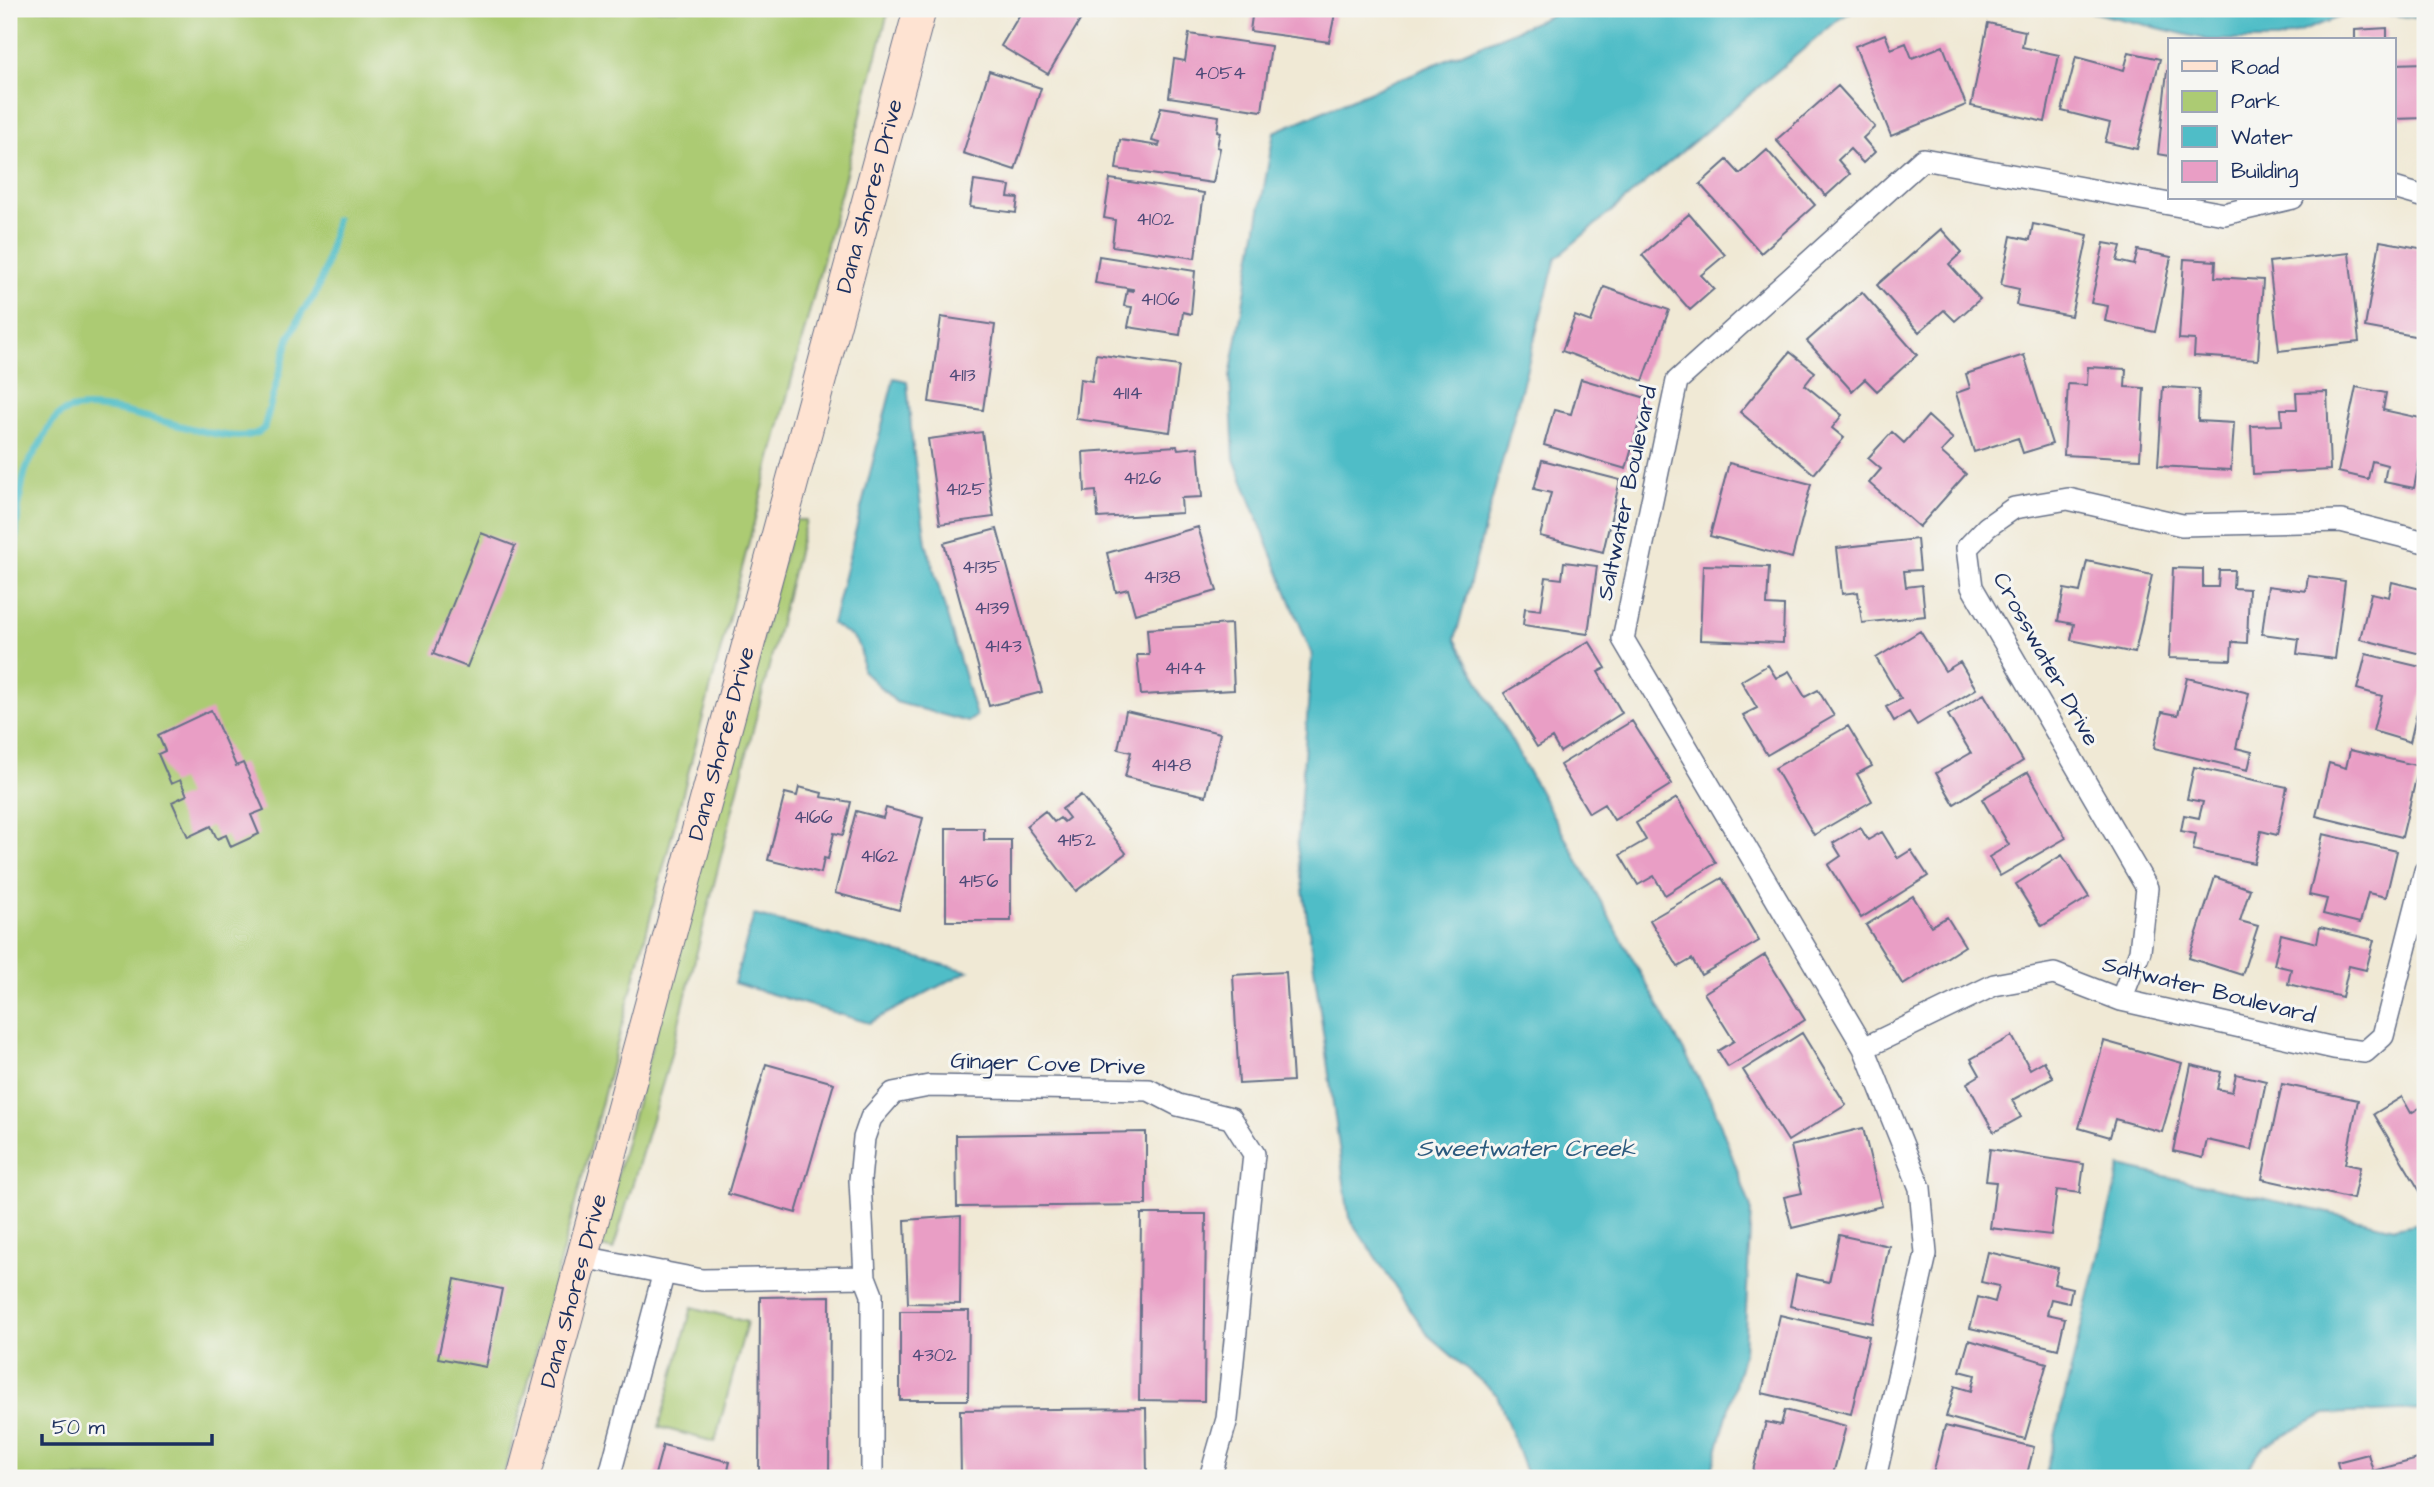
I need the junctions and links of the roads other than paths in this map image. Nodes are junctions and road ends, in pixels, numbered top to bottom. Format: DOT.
graph roads {
  1 [pos="920,9"];
  2 [pos="2396,189"];
  3 [pos="2425,197"];
  4 [pos="2284,200"];
  5 [pos="2425,542"];
  6 [pos="2425,871"];
  7 [pos="2121,1000"];
  8 [pos="1864,1048"];
  9 [pos="583,1257"];
  10 [pos="664,1272"];
  11 [pos="864,1277"];
  12 [pos="523,1478"];
  13 [pos="609,1478"];
  14 [pos="872,1478"];
  15 [pos="1210,1478"];
  16 [pos="1875,1478"];
  1 -- 9 [label="street, Dana Shores Drive"];
  2 -- 3 [label="street"];
  4 -- 8 [label="street, Saltwater Boulevard"];
  5 -- 7 [label="street, Crosswater Drive"];
  6 -- 7 [label="street, Saltwater Boulevard"];
  7 -- 8 [label="street, Saltwater Boulevard"];
  8 -- 16 [label="street, Saltwater Boulevard"];
  9 -- 10 [label="street"];
  9 -- 12 [label="street, Dana Shores Drive"];
  10 -- 11 [label="street"];
  10 -- 13 [label="street"];
  11 -- 14 [label="street, Ginger Cove Drive"];
  11 -- 15 [label="street, Ginger Cove Drive"];
}
